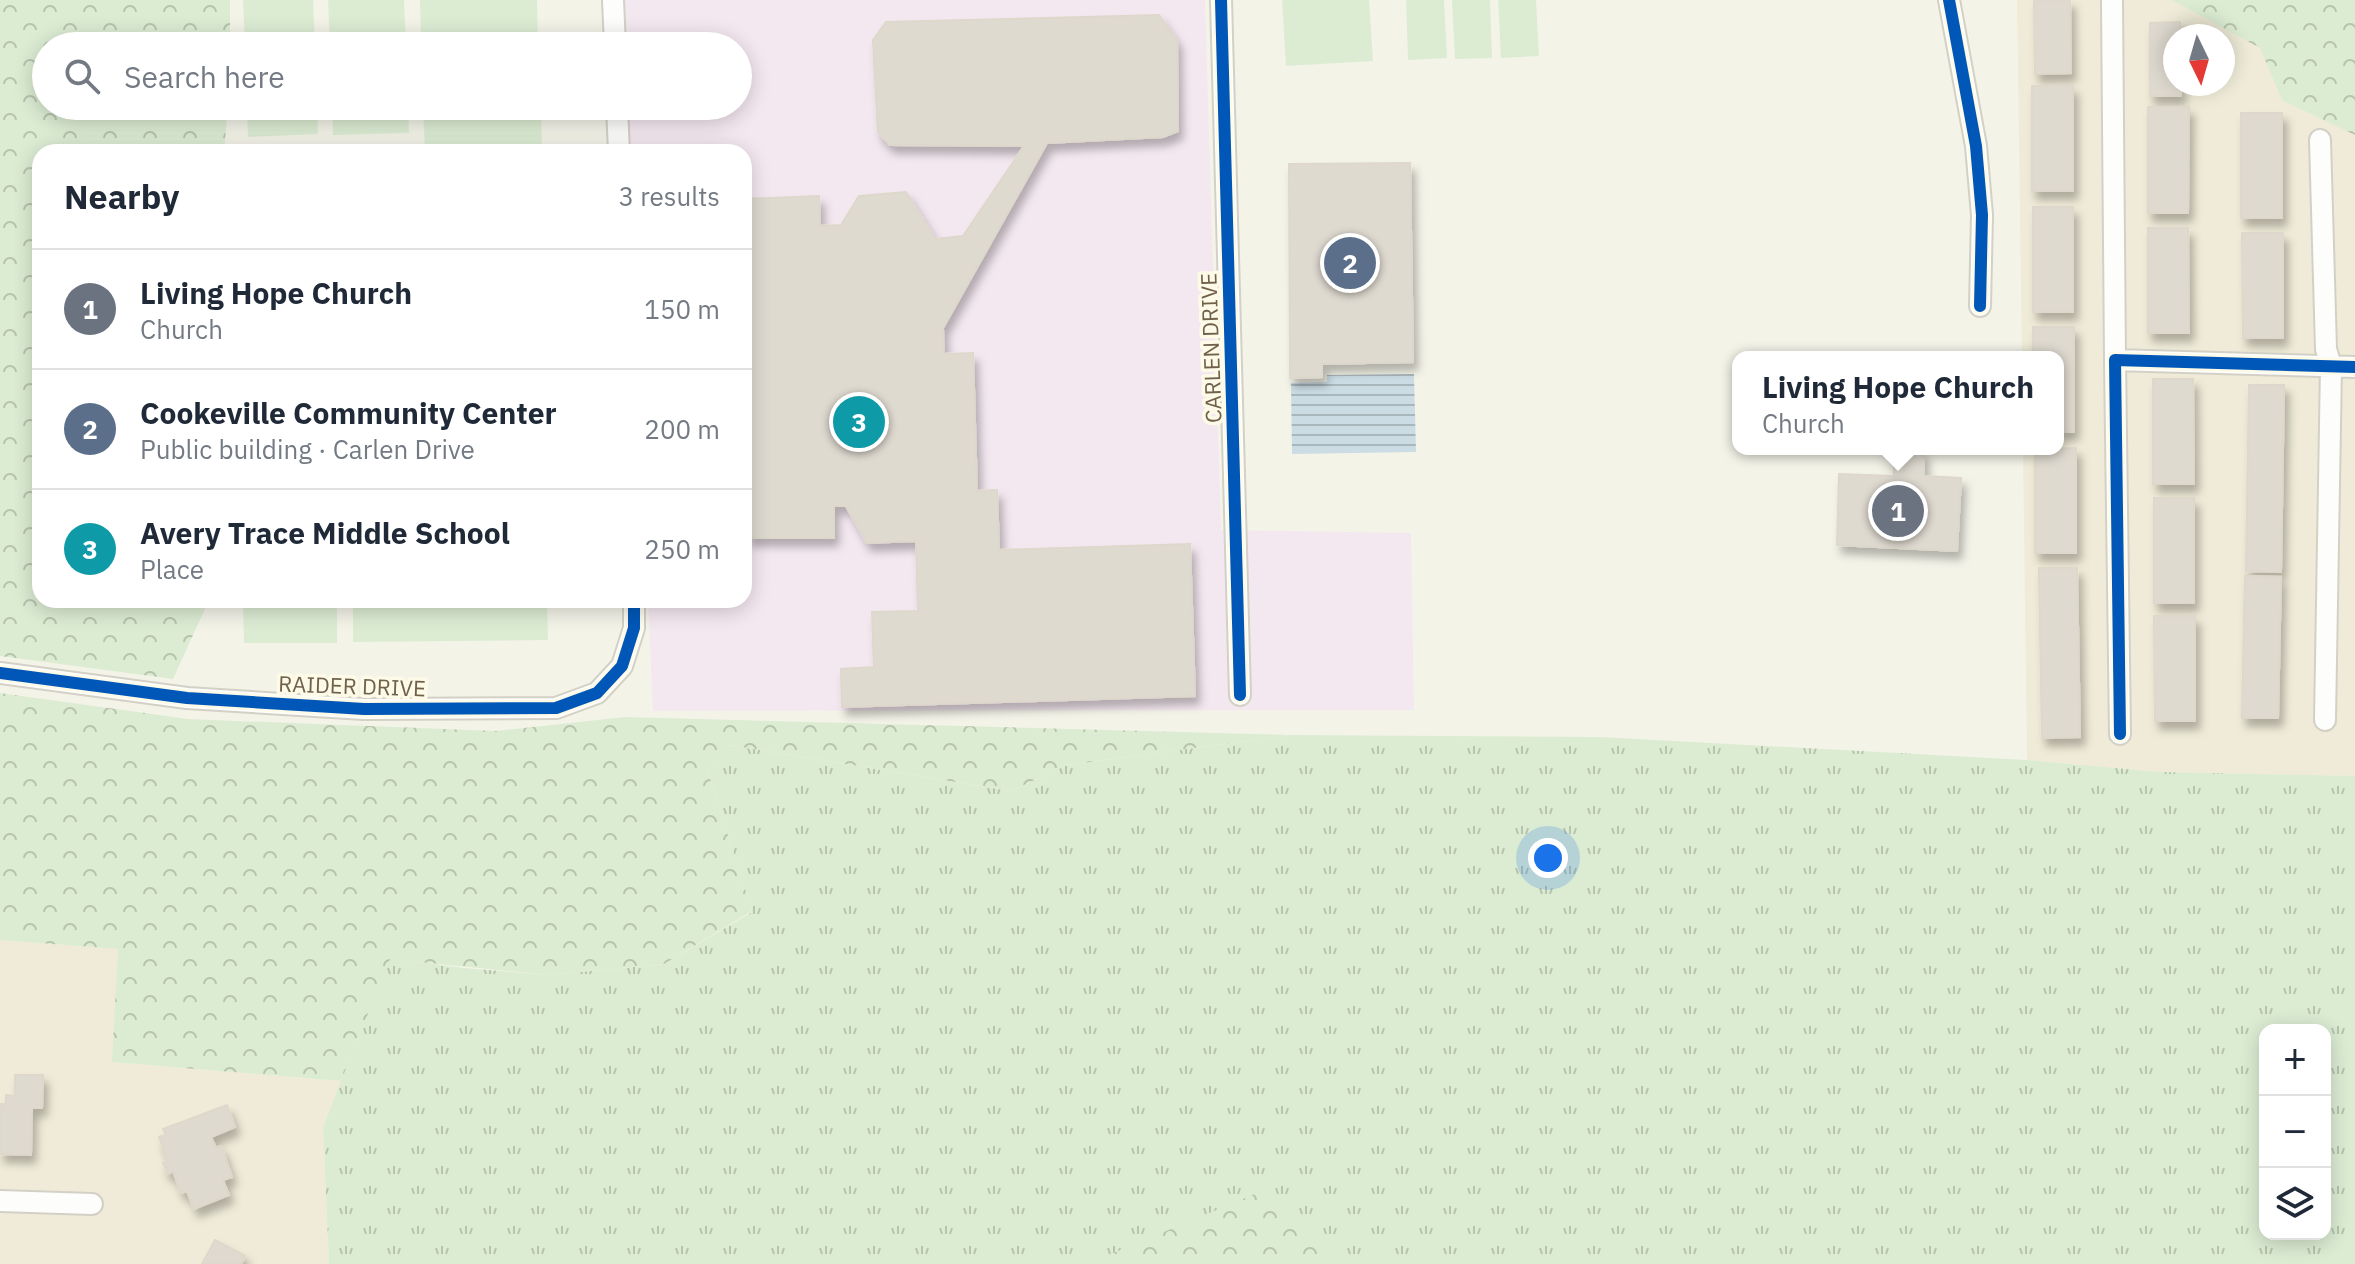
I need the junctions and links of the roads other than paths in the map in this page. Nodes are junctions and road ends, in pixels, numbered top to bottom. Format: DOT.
graph roads {
  1 [pos="613,0"];
  2 [pos="1221,0"];
  3 [pos="1949,0"];
  4 [pos="2112,2"];
  5 [pos="614,32"];
  6 [pos="618,120"];
  7 [pos="2320,140"];
  8 [pos="619,144"];
  9 [pos="1980,306"];
  10 [pos="2115,360"];
  11 [pos="2331,366"];
  12 [pos="2355,367"];
  13 [pos="634,608"];
  14 [pos="0,673"];
  15 [pos="1240,695"];
  16 [pos="2325,720"];
  17 [pos="2120,734"];
  18 [pos="0,1201"];
  19 [pos="92,1204"];
  1 -- 5 [label="street"];
  2 -- 15 [label="street, CARLEN DRIVE"];
  3 -- 9 [label="street"];
  4 -- 10 [label="street"];
  6 -- 8 [label="street"];
  7 -- 11 [label="street"];
  10 -- 11 [label="street"];
  10 -- 17 [label="street"];
  11 -- 12 [label="street"];
  11 -- 16 [label="street"];
  13 -- 14 [label="street, RAIDER DRIVE"];
  18 -- 19 [label="street"];
}
